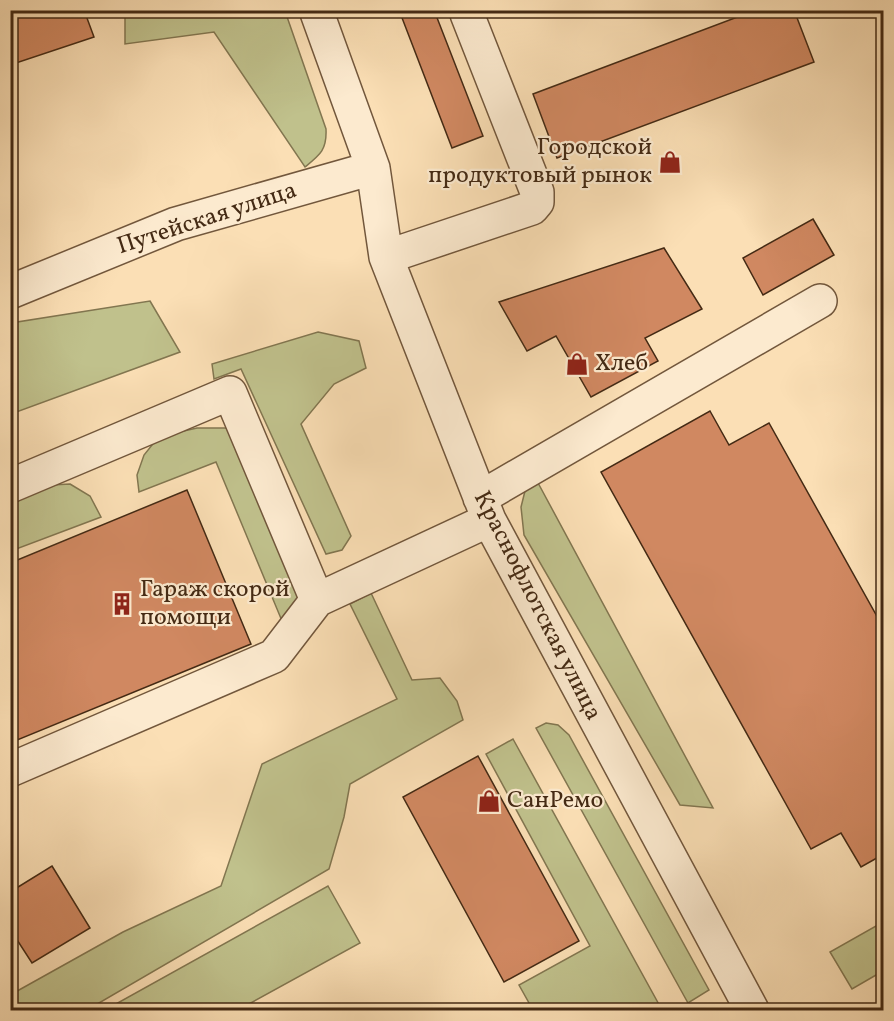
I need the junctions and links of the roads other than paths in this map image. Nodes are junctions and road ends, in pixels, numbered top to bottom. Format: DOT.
graph roads {
  1 [pos="316,10"];
  2 [pos="467,10"];
  3 [pos="373,168"];
  4 [pos="386,257"];
  5 [pos="10,292"];
  6 [pos="820,302"];
  7 [pos="10,486"];
  8 [pos="484,509"];
  9 [pos="317,600"];
  10 [pos="10,770"];
  11 [pos="752,1011"];
  1 -- 3 [label="street, Краснофлотская улица"];
  2 -- 4 [label="street"];
  3 -- 4 [label="street, Краснофлотская улица"];
  3 -- 5 [label="street, Путейская улица"];
  4 -- 8 [label="street, Краснофлотская улица"];
  6 -- 8 [label="street"];
  7 -- 9 [label="street"];
  8 -- 9 [label="street"];
  8 -- 11 [label="street, Краснофлотская улица"];
  9 -- 10 [label="street"];
}
